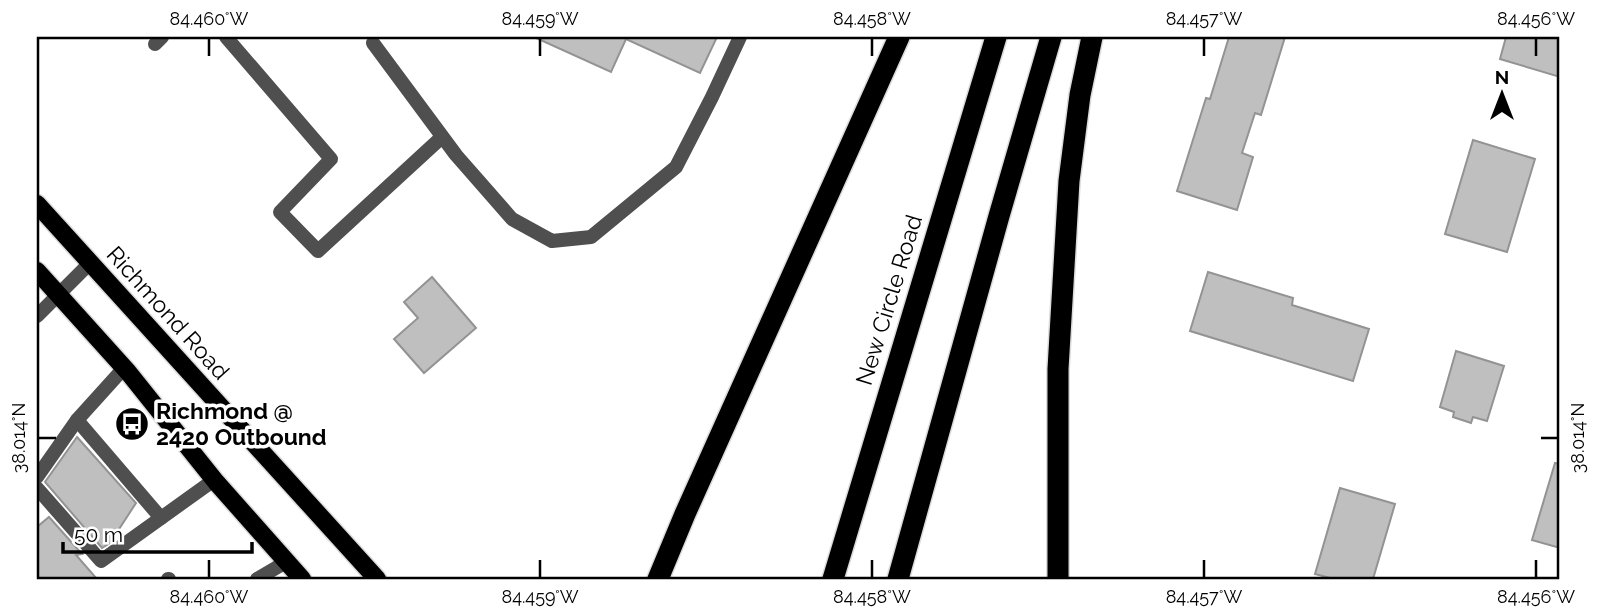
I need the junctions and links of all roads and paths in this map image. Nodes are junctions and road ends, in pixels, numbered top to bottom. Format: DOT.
graph roads {
  1 [pos="226,37"];
  2 [pos="740,37"];
  3 [pos="899,37"];
  4 [pos="996,37"];
  5 [pos="1051,37"];
  6 [pos="1092,37"];
  7 [pos="372,39"];
  8 [pos="442,136"];
  9 [pos="37,204"];
  10 [pos="90,263"];
  11 [pos="37,271"];
  12 [pos="58,294"];
  13 [pos="37,316"];
  14 [pos="124,368"];
  15 [pos="77,420"];
  16 [pos="37,477"];
  17 [pos="214,480"];
  18 [pos="37,488"];
  19 [pos="685,514"];
  20 [pos="161,518"];
  21 [pos="286,562"];
  22 [pos="257,579"];
  23 [pos="302,579"];
  24 [pos="377,579"];
  25 [pos="648,579"];
  26 [pos="658,579"];
  27 [pos="833,579"];
  28 [pos="898,579"];
  29 [pos="1058,579"];
  1 -- 8 [label="street"];
  2 -- 8 [label="street"];
  3 -- 19 [label="highway"];
  4 -- 27 [label="highway, New Circle Road"];
  5 -- 28 [label="highway"];
  6 -- 29 [label="highway"];
  7 -- 8 [label="street"];
  9 -- 10 [label="main road, Richmond Road"];
  10 -- 12 [label="street"];
  10 -- 24 [label="main road, Richmond Road"];
  11 -- 12 [label="main road"];
  12 -- 13 [label="street"];
  12 -- 14 [label="main road"];
  14 -- 15 [label="street"];
  14 -- 17 [label="main road"];
  15 -- 16 [label="street"];
  15 -- 20 [label="street"];
  17 -- 20 [label="street"];
  17 -- 21 [label="main road"];
  18 -- 20 [label="street"];
  19 -- 25 [label="highway"];
  19 -- 26 [label="highway"];
  21 -- 22 [label="street"];
  21 -- 23 [label="main road"];
}
